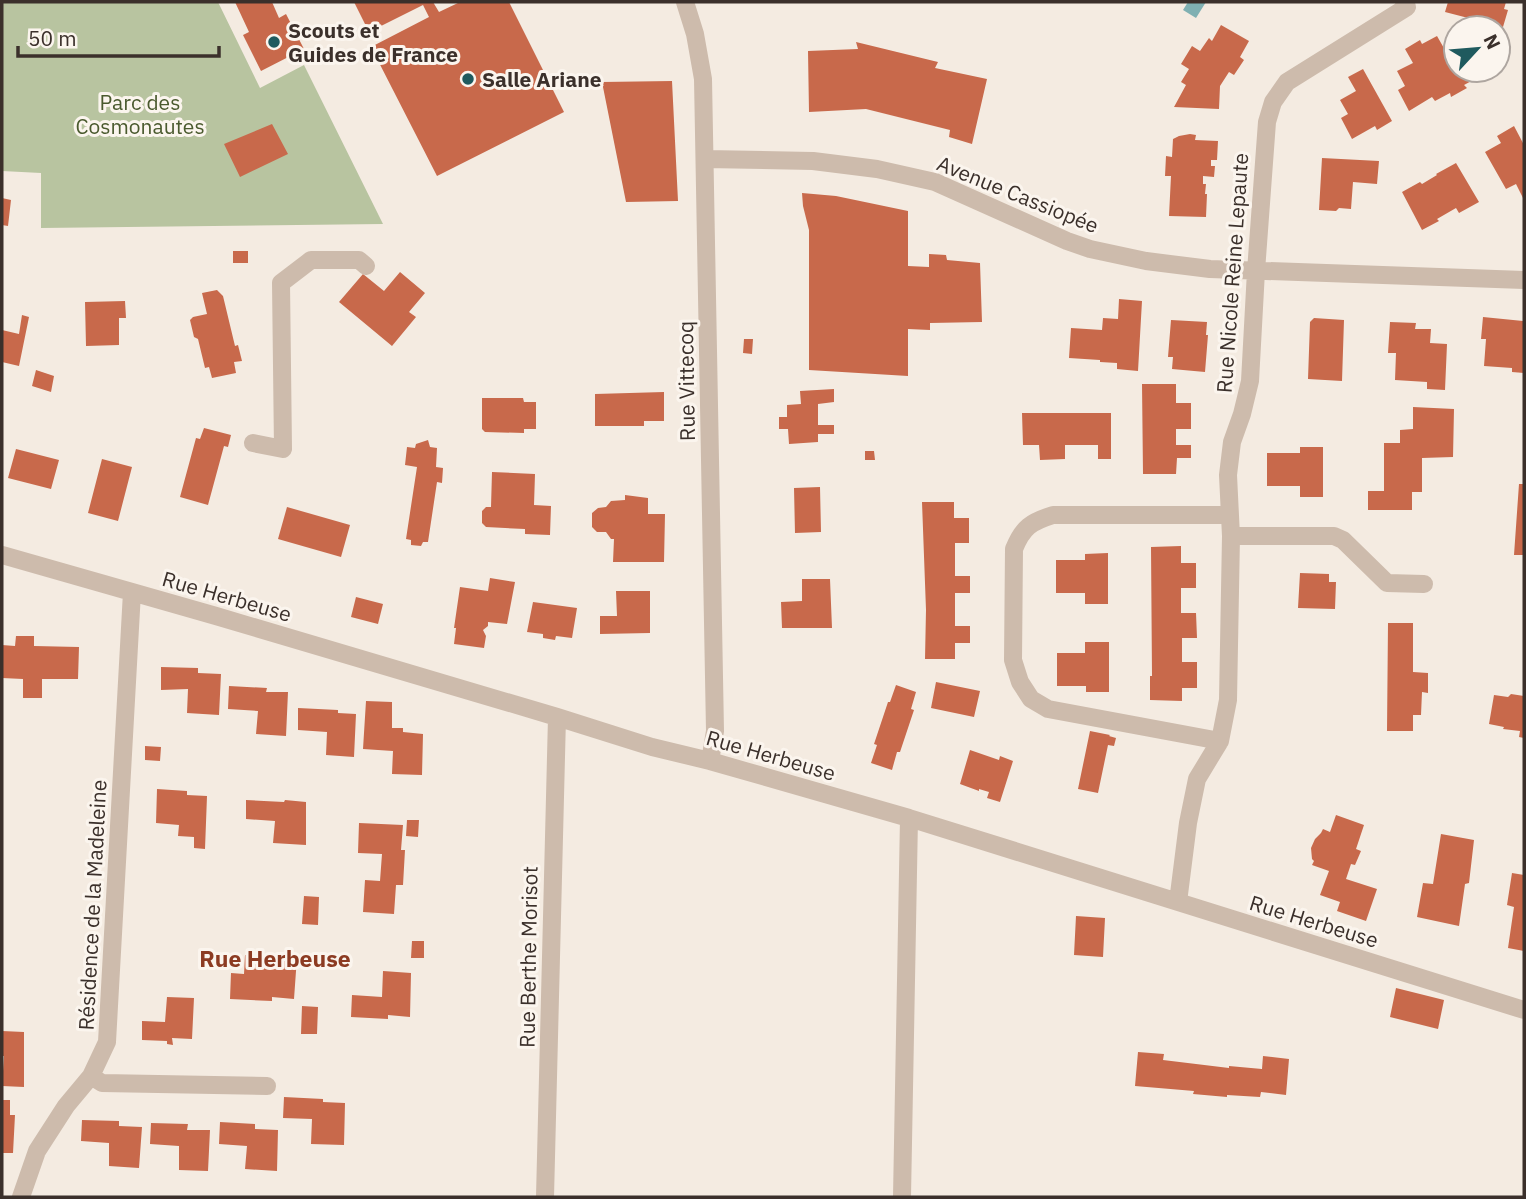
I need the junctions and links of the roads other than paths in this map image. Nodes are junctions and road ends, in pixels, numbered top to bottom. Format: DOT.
graph roads {
  1 [pos="685,2"];
  2 [pos="1404,2"];
  3 [pos="705,159"];
  4 [pos="366,266"];
  5 [pos="1256,271"];
  6 [pos="1524,280"];
  7 [pos="253,443"];
  8 [pos="1230,515"];
  9 [pos="1231,536"];
  10 [pos="2,555"];
  11 [pos="1424,584"];
  12 [pos="132,592"];
  13 [pos="557,717"];
  14 [pos="1220,741"];
  15 [pos="710,761"];
  16 [pos="909,818"];
  17 [pos="1178,902"];
  18 [pos="1524,1010"];
  19 [pos="91,1076"];
  20 [pos="267,1086"];
  21 [pos="21,1197"];
  22 [pos="545,1197"];
  23 [pos="902,1197"];
  1 -- 3 [label="street, Rue Vittecoq"];
  2 -- 5 [label="street, Rue Nicole Reine Lepaute"];
  3 -- 5 [label="street, Avenue Cassiopée"];
  3 -- 15 [label="street, Rue Vittecoq"];
  4 -- 7 [label="street"];
  5 -- 6 [label="street, Avenue Cassiopée"];
  5 -- 8 [label="street, Rue Nicole Reine Lepaute"];
  8 -- 9 [label="street, Rue Nicole Reine Lepaute"];
  8 -- 14 [label="street"];
  9 -- 11 [label="street"];
  9 -- 14 [label="street, Rue Nicole Reine Lepaute"];
  10 -- 12 [label="street, Rue Herbeuse"];
  12 -- 13 [label="street, Rue Herbeuse"];
  12 -- 19 [label="street, Résidence de la Madeleine"];
  13 -- 15 [label="street, Rue Herbeuse"];
  13 -- 22 [label="street, Rue Berthe Morisot"];
  14 -- 17 [label="street, Rue Nicole Reine Lepaute"];
  15 -- 16 [label="street, Rue Herbeuse"];
  16 -- 17 [label="street, Rue Herbeuse"];
  16 -- 23 [label="street"];
  17 -- 18 [label="street, Rue Herbeuse"];
  19 -- 20 [label="street"];
  19 -- 21 [label="street, Résidence de la Madeleine"];
}
